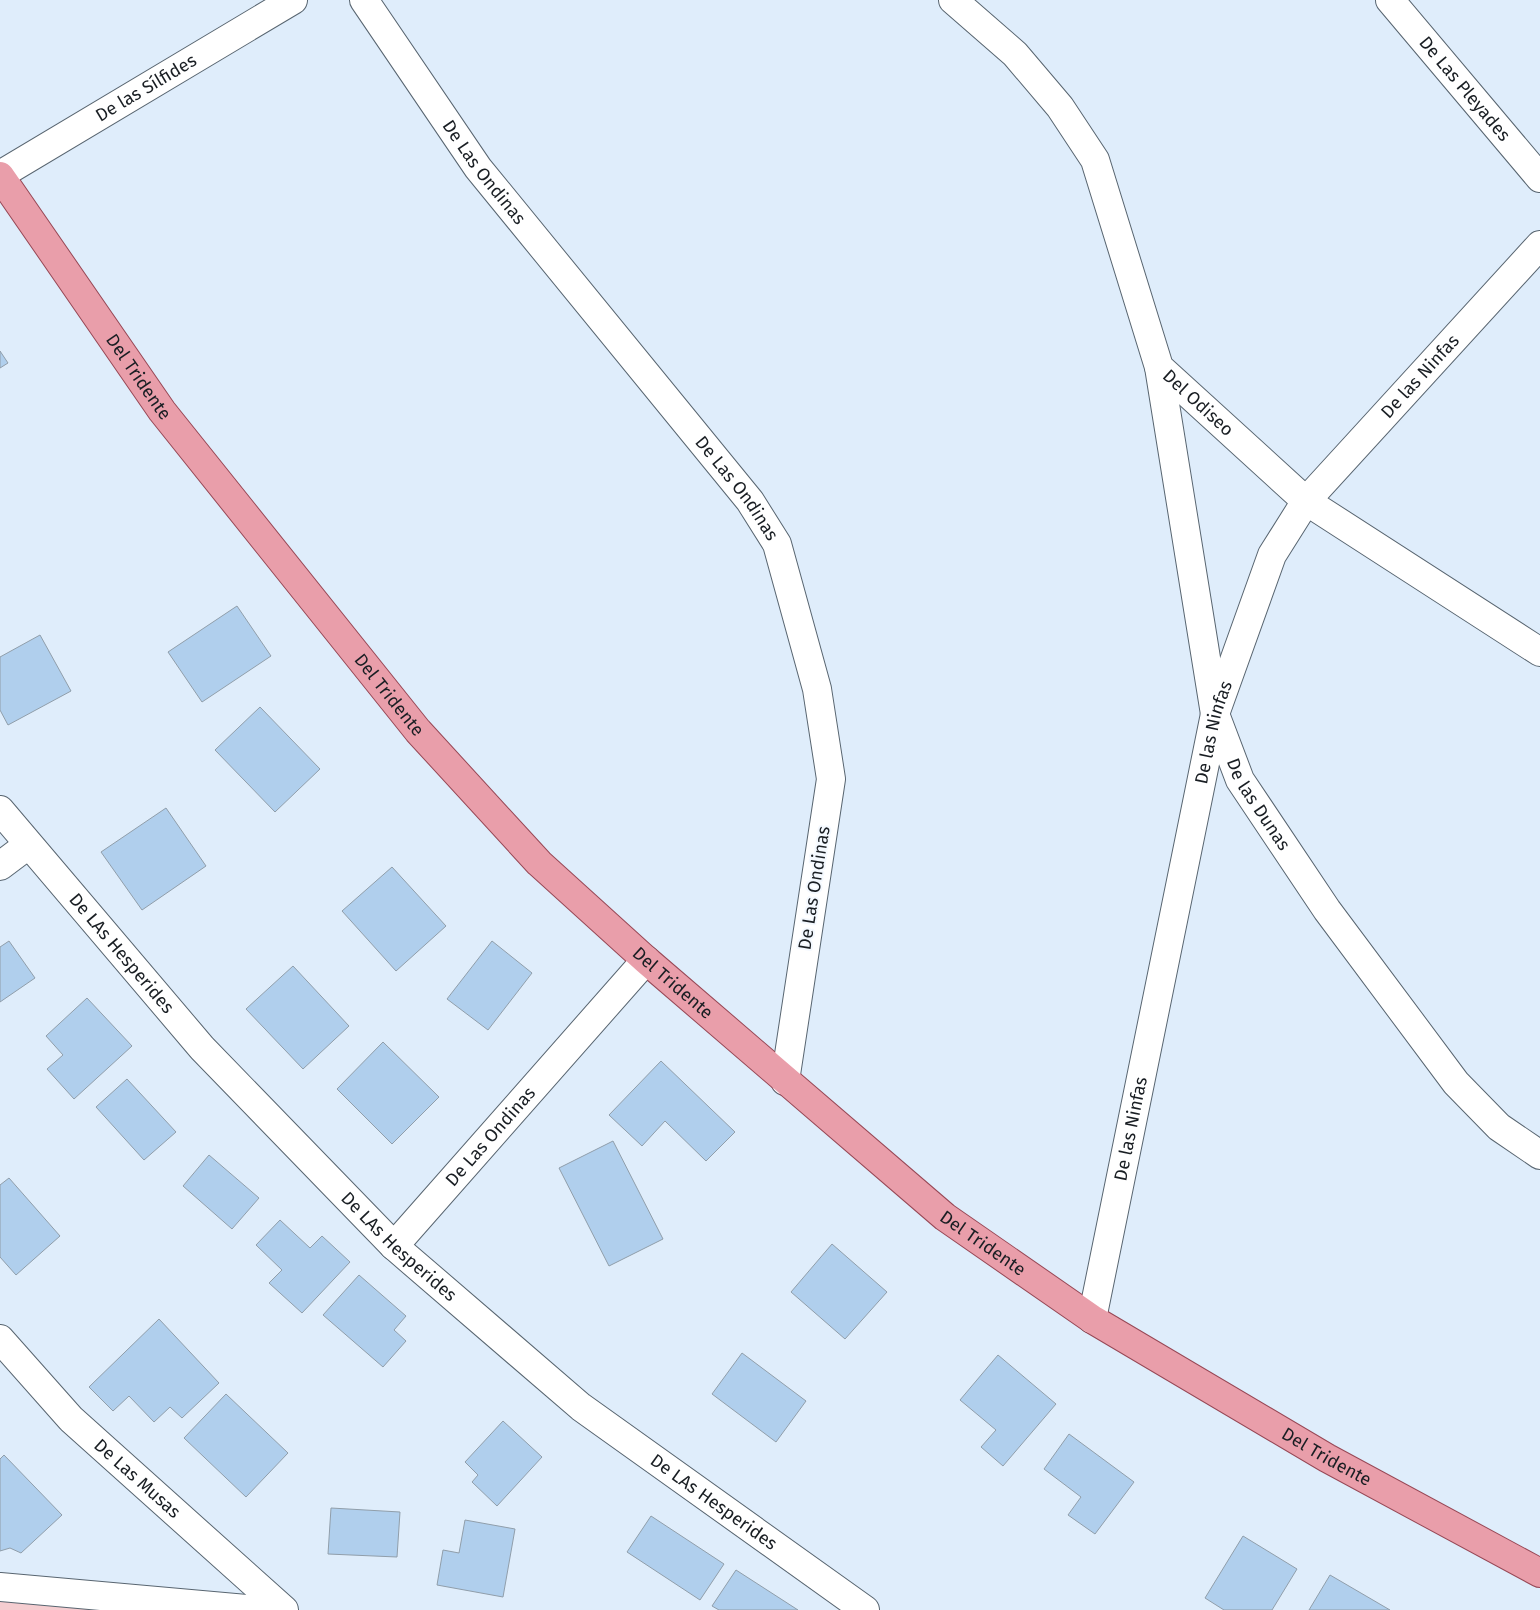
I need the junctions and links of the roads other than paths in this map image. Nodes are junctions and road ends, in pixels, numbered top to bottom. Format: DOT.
graph roads {
  1 [pos="293,0"];
  2 [pos="364,0"];
  3 [pos="953,0"];
  4 [pos="1390,0"];
  5 [pos="0,176"];
  6 [pos="1540,178"];
  7 [pos="1540,245"];
  8 [pos="1159,367"];
  9 [pos="1306,502"];
  10 [pos="1540,652"];
  11 [pos="1215,714"];
  12 [pos="0,810"];
  13 [pos="28,845"];
  14 [pos="0,866"];
  15 [pos="646,960"];
  16 [pos="786,1081"];
  17 [pos="1540,1155"];
  18 [pos="394,1246"];
  19 [pos="1092,1319"];
  20 [pos="0,1339"];
  21 [pos="1540,1573"];
  22 [pos="0,1587"];
  23 [pos="257,1610"];
  24 [pos="284,1610"];
  25 [pos="865,1610"];
  1 -- 5 [label="street, De las Sílfides"];
  2 -- 16 [label="street, De Las Ondinas"];
  3 -- 8 [label="street, Del Odiseo"];
  4 -- 6 [label="street, De Las Pleyades"];
  5 -- 15 [label="main road, Del Tridente"];
  7 -- 9 [label="street, De las Ninfas"];
  8 -- 9 [label="street, Del Odiseo"];
  8 -- 11 [label="street, De las Dunas"];
  9 -- 10 [label="street, Del Odiseo"];
  9 -- 11 [label="street, De las Ninfas"];
  11 -- 17 [label="street, De las Dunas"];
  11 -- 19 [label="street, De las Ninfas"];
  12 -- 13 [label="street, De LAs Hesperides"];
  13 -- 14 [label="street"];
  13 -- 18 [label="street, De LAs Hesperides"];
  15 -- 16 [label="main road, Del Tridente"];
  15 -- 18 [label="street, De Las Ondinas"];
  16 -- 19 [label="main road, Del Tridente"];
  18 -- 25 [label="street, De LAs Hesperides"];
  19 -- 21 [label="main road, Del Tridente"];
  20 -- 24 [label="street, De Las Musas"];
  22 -- 23 [label="street"];
}
